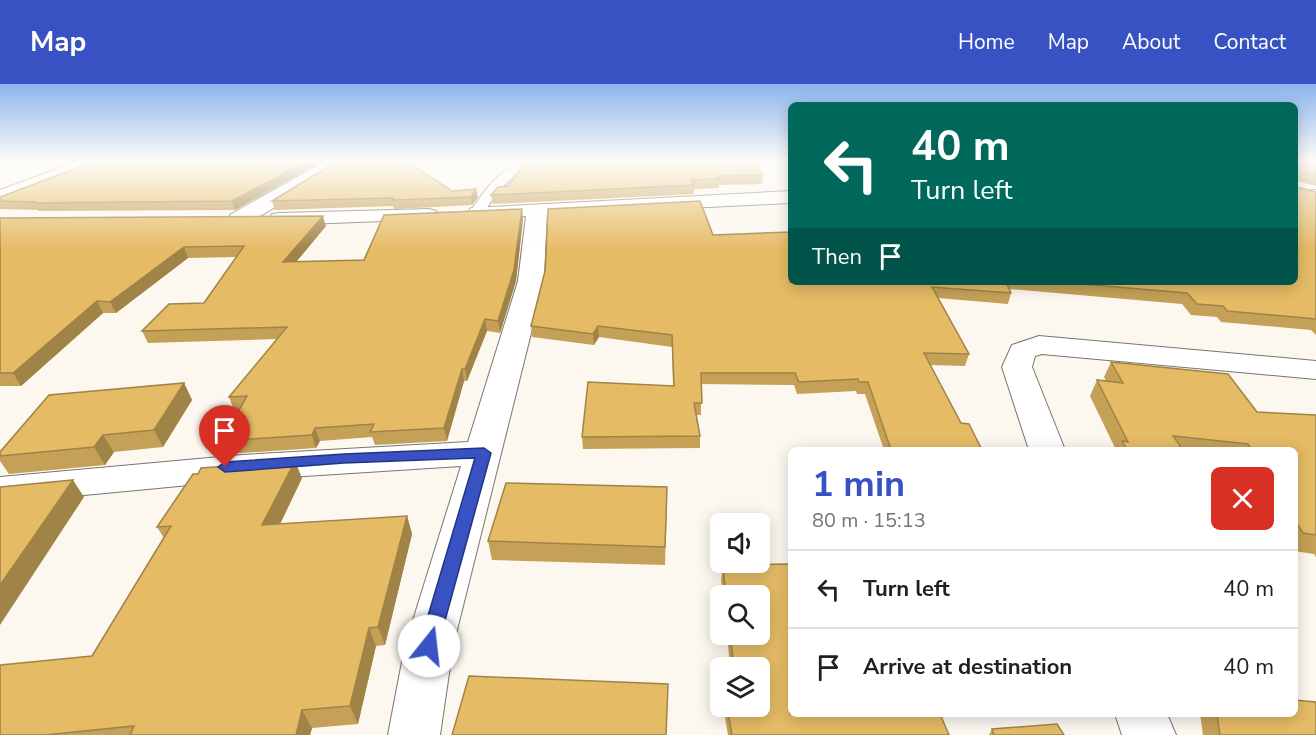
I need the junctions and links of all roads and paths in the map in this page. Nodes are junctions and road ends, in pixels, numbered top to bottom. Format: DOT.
graph roads {
  1 [pos="17,190"];
  2 [pos="287,190"];
  3 [pos="491,190"];
  4 [pos="0,197"];
  5 [pos="788,197"];
  6 [pos="537,209"];
  7 [pos="477,213"];
  8 [pos="215,219"];
  9 [pos="239,219"];
  10 [pos="1316,370"];
  11 [pos="1046,447"];
  12 [pos="484,453"];
  13 [pos="0,490"];
  14 [pos="1143,717"];
  15 [pos="414,735"];
  16 [pos="1149,735"];
  1 -- 4 [label="street"];
  2 -- 9 [label="street"];
  3 -- 7 [label="lane"];
  5 -- 6 [label="street"];
  6 -- 7 [label="street"];
  6 -- 12 [label="street"];
  7 -- 9 [label="street"];
  8 -- 9 [label="street"];
  10 -- 11 [label="street"];
  12 -- 13 [label="street"];
  12 -- 15 [label="street"];
  14 -- 16 [label="street"];
}
